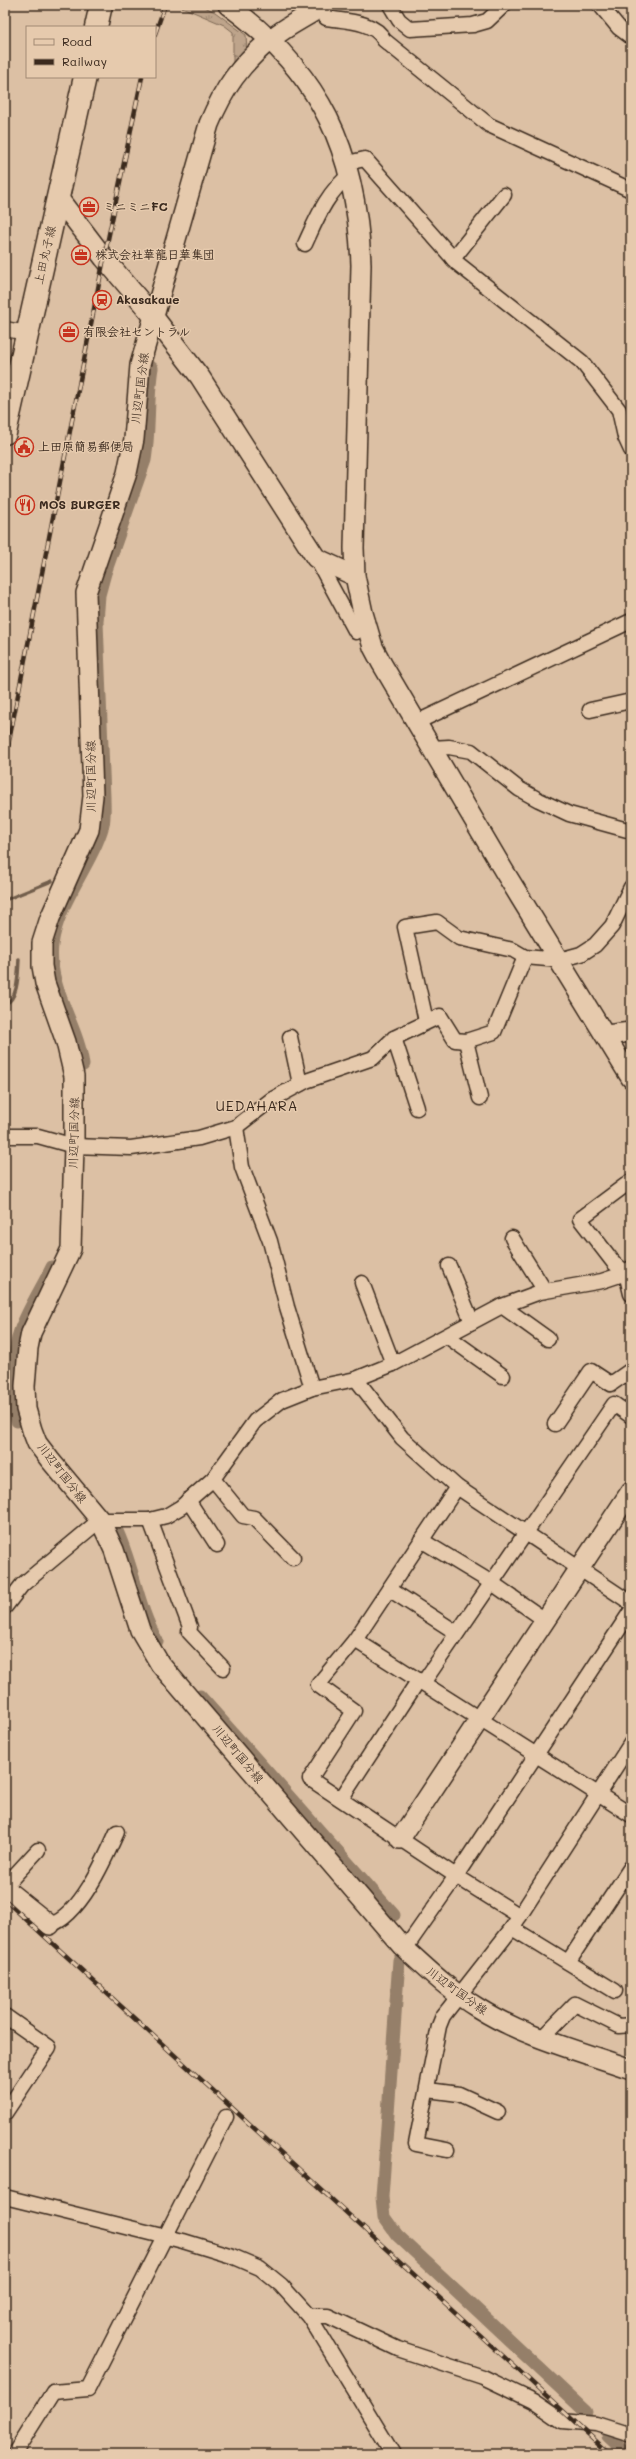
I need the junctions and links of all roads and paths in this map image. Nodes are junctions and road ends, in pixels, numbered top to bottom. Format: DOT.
graph roads {
  1 [pos="101,5"];
  2 [pos="228,5"];
  3 [pos="390,5"];
  4 [pos="504,5"];
  5 [pos="600,5"];
  6 [pos="325,11"];
  7 [pos="399,20"];
  8 [pos="96,26"];
  9 [pos="380,33"];
  10 [pos="631,37"];
  11 [pos="270,39"];
  12 [pos="85,78"];
  13 [pos="348,169"];
  14 [pos="631,190"];
  15 [pos="504,195"];
  16 [pos="59,199"];
  17 [pos="305,244"];
  18 [pos="453,259"];
  19 [pos="153,316"];
  20 [pos="5,328"];
  21 [pos="27,333"];
  22 [pos="5,433"];
  23 [pos="631,450"];
  24 [pos="316,558"];
  25 [pos="355,576"];
  26 [pos="631,620"];
  27 [pos="356,632"];
  28 [pos="631,701"];
  29 [pos="590,710"];
  30 [pos="416,723"];
  31 [pos="431,748"];
  32 [pos="631,831"];
  33 [pos="631,887"];
  34 [pos="525,957"];
  35 [pos="559,960"];
  36 [pos="426,1021"];
  37 [pos="631,1032"];
  38 [pos="606,1035"];
  39 [pos="290,1037"];
  40 [pos="394,1038"];
  41 [pos="466,1042"];
  42 [pos="631,1078"];
  43 [pos="300,1084"];
  44 [pos="480,1098"];
  45 [pos="416,1108"];
  46 [pos="236,1126"];
  47 [pos="5,1136"];
  48 [pos="74,1146"];
  49 [pos="631,1181"];
  50 [pos="512,1238"];
  51 [pos="449,1266"];
  52 [pos="629,1270"];
  53 [pos="362,1283"];
  54 [pos="545,1291"];
  55 [pos="631,1294"];
  56 [pos="502,1306"];
  57 [pos="472,1322"];
  58 [pos="447,1336"];
  59 [pos="548,1339"];
  60 [pos="393,1364"];
  61 [pos="631,1370"];
  62 [pos="502,1376"];
  63 [pos="356,1379"];
  64 [pos="312,1388"];
  65 [pos="631,1416"];
  66 [pos="555,1424"];
  67 [pos="213,1479"];
  68 [pos="457,1487"];
  69 [pos="631,1491"];
  70 [pos="188,1500"];
  71 [pos="100,1520"];
  72 [pos="150,1520"];
  73 [pos="526,1533"];
  74 [pos="421,1540"];
  75 [pos="217,1545"];
  76 [pos="293,1558"];
  77 [pos="580,1568"];
  78 [pos="492,1583"];
  79 [pos="389,1589"];
  80 [pos="631,1603"];
  81 [pos="5,1607"];
  82 [pos="631,1611"];
  83 [pos="545,1620"];
  84 [pos="457,1633"];
  85 [pos="355,1640"];
  86 [pos="223,1668"];
  87 [pos="420,1682"];
  88 [pos="479,1720"];
  89 [pos="631,1743"];
  90 [pos="535,1756"];
  91 [pos="598,1796"];
  92 [pos="341,1799"];
  93 [pos="631,1815"];
  94 [pos="117,1832"];
  95 [pos="400,1839"];
  96 [pos="38,1850"];
  97 [pos="631,1866"];
  98 [pos="456,1876"];
  99 [pos="5,1886"];
  100 [pos="5,1889"];
  101 [pos="516,1922"];
  102 [pos="50,1925"];
  103 [pos="405,1949"];
  104 [pos="568,1962"];
  105 [pos="614,1991"];
  106 [pos="459,1995"];
  107 [pos="5,2016"];
  108 [pos="631,2025"];
  109 [pos="542,2038"];
  110 [pos="631,2069"];
  111 [pos="428,2090"];
  112 [pos="498,2112"];
  113 [pos="5,2113"];
  114 [pos="226,2117"];
  115 [pos="447,2150"];
  116 [pos="5,2197"];
  117 [pos="164,2237"];
  118 [pos="308,2316"];
  119 [pos="631,2435"];
  120 [pos="14,2454"];
  121 [pos="393,2454"];
  1 -- 8 [label="main road"];
  2 -- 11 [label="street"];
  3 -- 7 [label="street"];
  4 -- 7 [label="street"];
  5 -- 10 [label="street"];
  6 -- 9 [label="street"];
  6 -- 11 [label="street, 川辺町国分線"];
  7 -- 9 [label="street"];
  9 -- 14 [label="street"];
  11 -- 13 [label="street"];
  11 -- 19 [label="street, 川辺町国分線"];
  12 -- 16 [label="main road, 上田丸子線"];
  13 -- 17 [label="street"];
  13 -- 18 [label="street"];
  13 -- 25 [label="street"];
  15 -- 18 [label="street"];
  16 -- 19 [label="street"];
  16 -- 21 [label="main road, 上田丸子線"];
  18 -- 23 [label="street"];
  19 -- 24 [label="street"];
  19 -- 48 [label="street, 川辺町国分線"];
  20 -- 21 [label="street"];
  21 -- 22 [label="main road, 上田丸子線"];
  24 -- 25 [label="street"];
  24 -- 27 [label="street"];
  25 -- 30 [label="street"];
  26 -- 30 [label="street"];
  28 -- 29 [label="street"];
  30 -- 31 [label="street"];
  31 -- 32 [label="street"];
  31 -- 35 [label="street"];
  33 -- 35 [label="street"];
  34 -- 35 [label="street"];
  34 -- 36 [label="street"];
  34 -- 41 [label="street"];
  35 -- 38 [label="street"];
  36 -- 40 [label="street"];
  36 -- 41 [label="street"];
  37 -- 38 [label="street"];
  38 -- 42 [label="street"];
  39 -- 43 [label="street"];
  40 -- 43 [label="street"];
  40 -- 45 [label="street"];
  41 -- 44 [label="street"];
  43 -- 46 [label="street"];
  46 -- 48 [label="street"];
  46 -- 64 [label="street"];
  47 -- 48 [label="street"];
  48 -- 71 [label="street, 川辺町国分線"];
  49 -- 52 [label="street"];
  50 -- 54 [label="street"];
  51 -- 57 [label="street"];
  52 -- 54 [label="street"];
  52 -- 55 [label="street"];
  53 -- 60 [label="street"];
  54 -- 56 [label="street"];
  56 -- 57 [label="street"];
  56 -- 59 [label="street"];
  57 -- 58 [label="street"];
  58 -- 60 [label="street"];
  58 -- 62 [label="street"];
  60 -- 63 [label="street"];
  61 -- 66 [label="street"];
  63 -- 64 [label="street"];
  63 -- 68 [label="street"];
  64 -- 67 [label="street"];
  65 -- 73 [label="street"];
  67 -- 70 [label="street"];
  67 -- 76 [label="street"];
  68 -- 73 [label="street"];
  68 -- 74 [label="street"];
  69 -- 77 [label="street"];
  70 -- 72 [label="street"];
  70 -- 75 [label="street"];
  71 -- 72 [label="street"];
  71 -- 81 [label="street"];
  71 -- 103 [label="street, 川辺町国分線"];
  72 -- 86 [label="street"];
  73 -- 77 [label="street"];
  73 -- 78 [label="street"];
  74 -- 78 [label="street"];
  74 -- 79 [label="street"];
  77 -- 80 [label="street"];
  77 -- 83 [label="street"];
  78 -- 83 [label="street"];
  78 -- 84 [label="street"];
  79 -- 84 [label="street"];
  79 -- 85 [label="street"];
  82 -- 90 [label="street"];
  83 -- 88 [label="street"];
  84 -- 87 [label="street"];
  85 -- 87 [label="street"];
  85 -- 92 [label="street"];
  87 -- 88 [label="street"];
  87 -- 92 [label="street"];
  88 -- 90 [label="street"];
  88 -- 95 [label="street"];
  89 -- 91 [label="street"];
  90 -- 91 [label="street"];
  90 -- 98 [label="street"];
  91 -- 93 [label="street"];
  91 -- 101 [label="street"];
  92 -- 95 [label="street"];
  94 -- 102 [label="street"];
  95 -- 98 [label="street"];
  96 -- 99 [label="street"];
  97 -- 104 [label="street"];
  98 -- 101 [label="street"];
  98 -- 103 [label="street"];
  100 -- 102 [label="street"];
  101 -- 104 [label="street"];
  101 -- 106 [label="street"];
  103 -- 106 [label="street, 川辺町国分線"];
  104 -- 105 [label="street"];
  106 -- 109 [label="street, 川辺町国分線"];
  106 -- 111 [label="street"];
  107 -- 113 [label="street"];
  108 -- 109 [label="street"];
  109 -- 110 [label="street, 川辺町国分線"];
  111 -- 112 [label="street"];
  111 -- 115 [label="street"];
  114 -- 117 [label="street"];
  116 -- 117 [label="street"];
  117 -- 118 [label="street"];
  117 -- 120 [label="street"];
  118 -- 119 [label="street"];
  118 -- 121 [label="street"];
}
